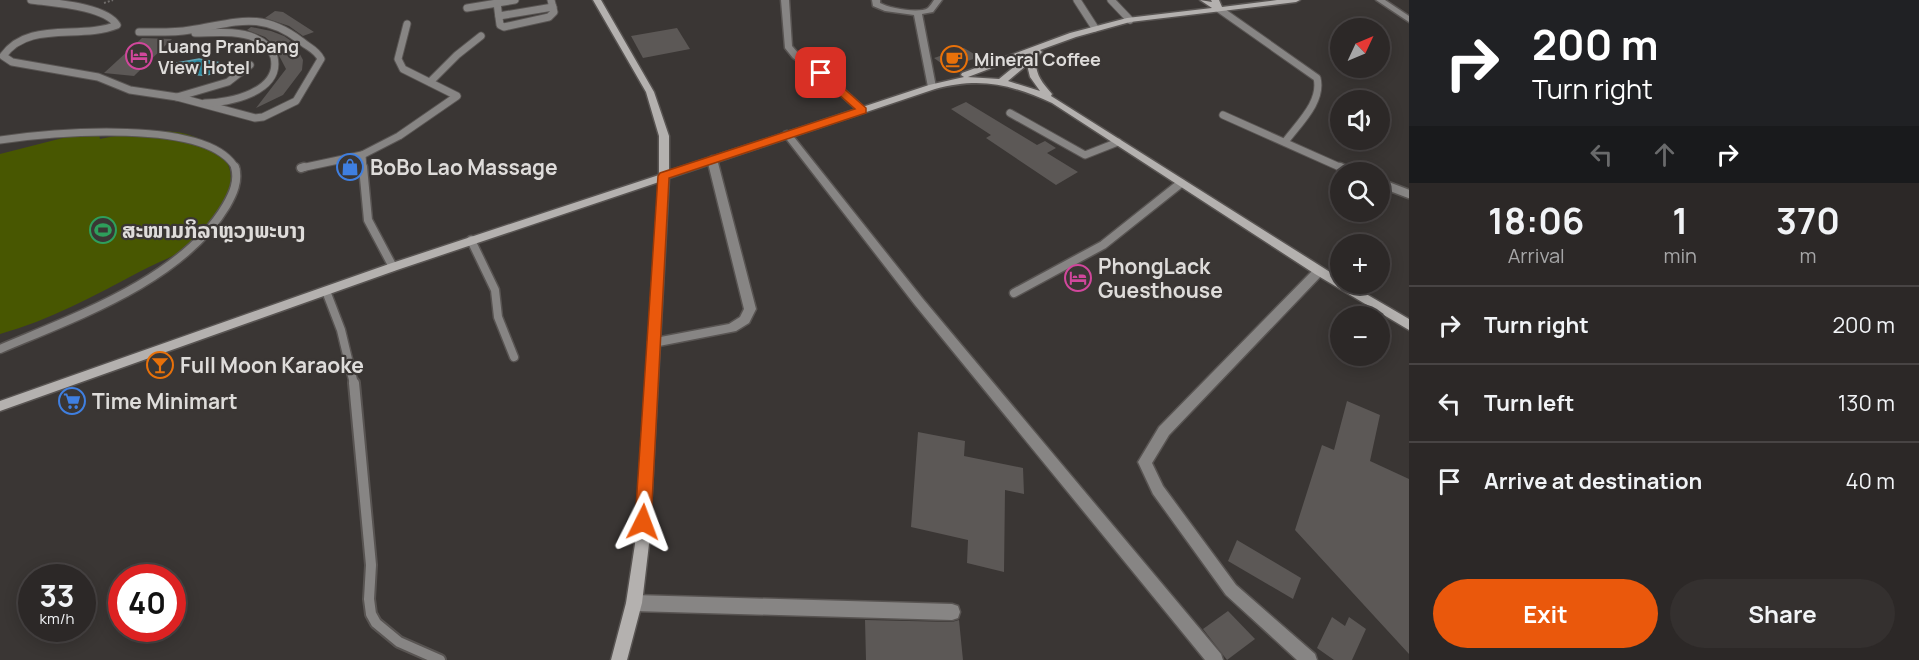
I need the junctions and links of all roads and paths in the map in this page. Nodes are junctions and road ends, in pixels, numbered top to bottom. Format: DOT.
graph roads {
  1 [pos="31,0"];
  2 [pos="515,0"];
  3 [pos="597,0"];
  4 [pos="785,0"];
  5 [pos="876,0"];
  6 [pos="938,0"];
  7 [pos="1077,0"];
  8 [pos="1111,0"];
  9 [pos="1204,0"];
  10 [pos="1215,0"];
  11 [pos="1296,0"];
  12 [pos="1380,0"];
  13 [pos="497,3"];
  14 [pos="552,4"];
  15 [pos="467,8"];
  16 [pos="1219,9"];
  17 [pos="918,13"];
  18 [pos="499,16"];
  19 [pos="1130,20"];
  20 [pos="1409,20"];
  21 [pos="407,24"];
  22 [pos="1095,28"];
  23 [pos="139,32"];
  24 [pos="177,33"];
  25 [pos="481,36"];
  26 [pos="1052,43"];
  27 [pos="1032,56"];
  28 [pos="250,65"];
  29 [pos="953,80"];
  30 [pos="996,80"];
  31 [pos="430,82"];
  32 [pos="932,87"];
  33 [pos="177,97"];
  34 [pos="1055,101"];
  35 [pos="192,102"];
  36 [pos="862,110"];
  37 [pos="1010,113"];
  38 [pos="1222,115"];
  39 [pos="787,134"];
  40 [pos="0,140"];
  41 [pos="1118,142"];
  42 [pos="1285,142"];
  43 [pos="362,155"];
  44 [pos="712,159"];
  45 [pos="1330,162"];
  46 [pos="302,168"];
  47 [pos="664,176"];
  48 [pos="1181,183"];
  49 [pos="1390,187"];
  50 [pos="1409,194"];
  51 [pos="471,240"];
  52 [pos="393,267"];
  53 [pos="1318,271"];
  54 [pos="326,291"];
  55 [pos="1014,293"];
  56 [pos="1409,326"];
  57 [pos="654,342"];
  58 [pos="0,349"];
  59 [pos="514,357"];
  60 [pos="0,406"];
  61 [pos="634,603"];
  62 [pos="952,612"];
  63 [pos="440,660"];
  64 [pos="619,660"];
  65 [pos="1215,660"];
  66 [pos="1309,660"];
  1 -- 33 [label="lane"];
  2 -- 13 [label="lane"];
  3 -- 47 [label="main road"];
  4 -- 36 [label="street"];
  5 -- 17 [label="street"];
  6 -- 17 [label="street"];
  7 -- 22 [label="lane"];
  8 -- 19 [label="lane"];
  9 -- 16 [label="main road"];
  10 -- 16 [label="main road"];
  11 -- 16 [label="main road"];
  12 -- 20 [label="street"];
  13 -- 15 [label="lane"];
  13 -- 18 [label="lane"];
  14 -- 18 [label="lane"];
  14 -- 18 [label="lane"];
  16 -- 19 [label="main road"];
  16 -- 42 [label="lane"];
  17 -- 32 [label="street"];
  19 -- 22 [label="main road"];
  21 -- 31 [label="lane"];
  22 -- 26 [label="main road"];
  23 -- 24 [label="lane"];
  24 -- 35 [label="lane"];
  24 -- 35 [label="lane"];
  25 -- 31 [label="lane"];
  26 -- 27 [label="main road"];
  26 -- 29 [label="main road"];
  26 -- 30 [label="main road"];
  27 -- 30 [label="main road"];
  27 -- 34 [label="main road"];
  28 -- 33 [label="lane"];
  29 -- 30 [label="main road"];
  29 -- 32 [label="main road"];
  30 -- 34 [label="main road"];
  31 -- 43 [label="lane"];
  32 -- 36 [label="main road"];
  33 -- 35 [label="lane"];
  34 -- 41 [label="main road"];
  36 -- 39 [label="main road"];
  37 -- 41 [label="lane"];
  38 -- 42 [label="lane"];
  39 -- 44 [label="main road"];
  39 -- 65 [label="street"];
  40 -- 58 [label="lane"];
  41 -- 48 [label="main road"];
  42 -- 45 [label="lane"];
  43 -- 46 [label="lane"];
  43 -- 52 [label="lane"];
  44 -- 47 [label="main road"];
  44 -- 57 [label="street"];
  47 -- 51 [label="main road"];
  47 -- 57 [label="main road"];
  48 -- 53 [label="main road"];
  48 -- 55 [label="lane"];
  49 -- 50 [label="lane"];
  51 -- 52 [label="main road"];
  51 -- 59 [label="lane"];
  52 -- 54 [label="main road"];
  53 -- 56 [label="main road"];
  53 -- 66 [label="street"];
  54 -- 60 [label="main road"];
  54 -- 63 [label="lane"];
  57 -- 61 [label="main road"];
  61 -- 62 [label="street"];
  61 -- 64 [label="main road"];
}
